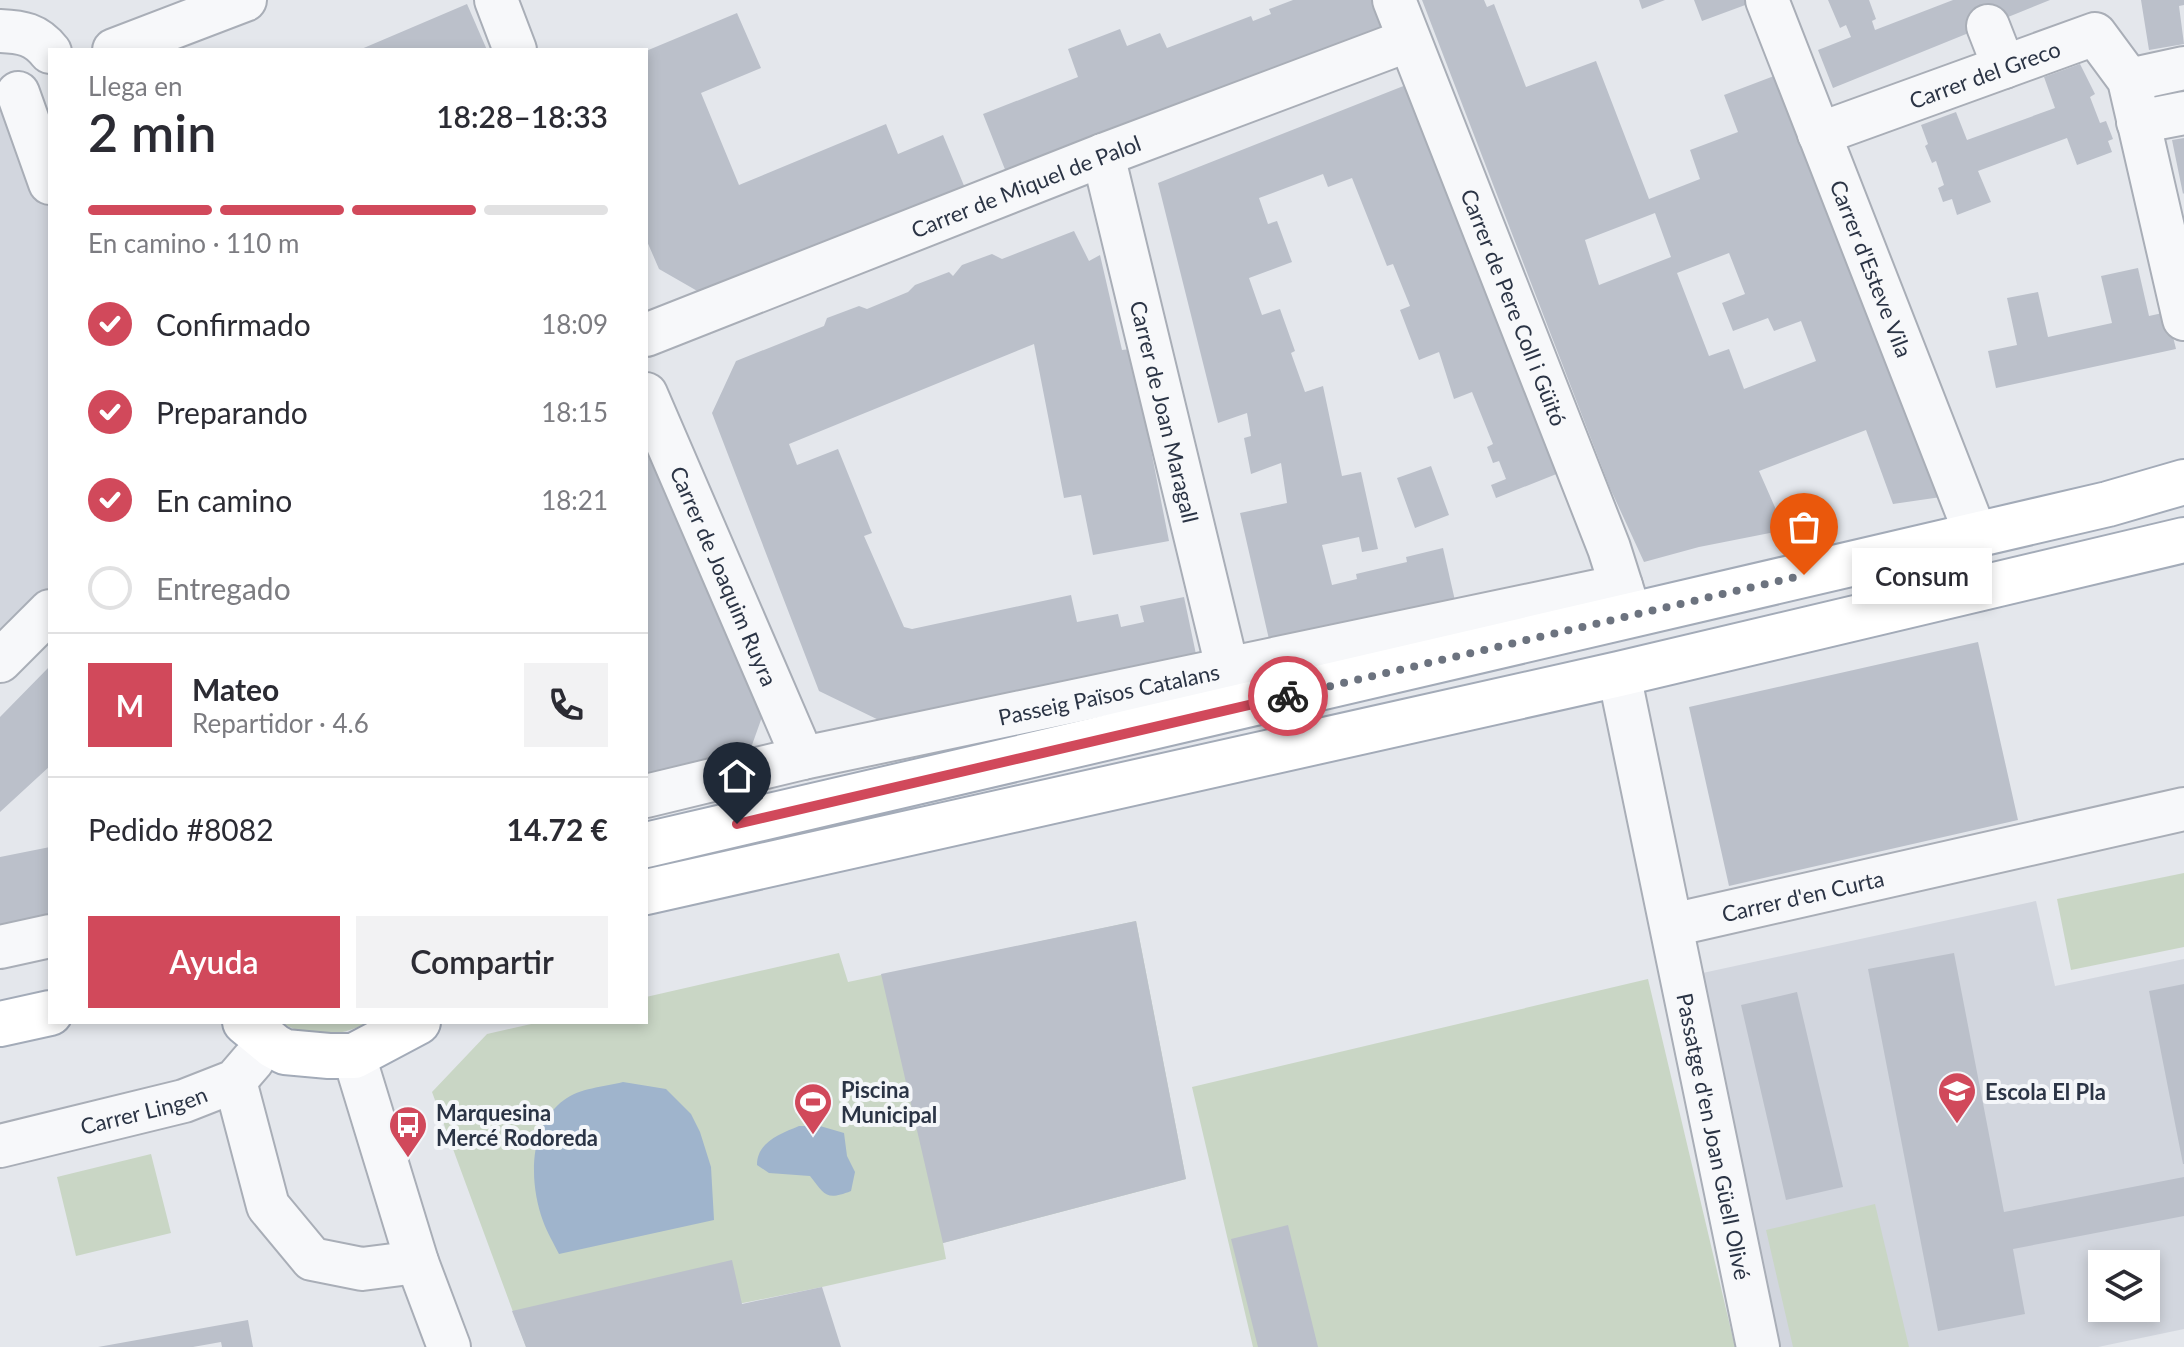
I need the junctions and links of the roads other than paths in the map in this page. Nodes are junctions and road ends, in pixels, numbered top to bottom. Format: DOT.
graph roads {
  1 [pos="245,0"];
  2 [pos="496,0"];
  3 [pos="1394,0"];
  4 [pos="1767,0"];
  5 [pos="1988,26"];
  6 [pos="0,31"];
  7 [pos="1409,40"];
  8 [pos="119,48"];
  9 [pos="514,48"];
  10 [pos="48,49"];
  11 [pos="2004,67"];
  12 [pos="2184,68"];
  13 [pos="2129,80"];
  14 [pos="23,89"];
  15 [pos="2184,113"];
  16 [pos="2138,122"];
  17 [pos="1819,134"];
  18 [pos="1103,155"];
  19 [pos="48,176"];
  20 [pos="2184,319"];
  21 [pos="648,334"];
  22 [pos="648,399"];
  23 [pos="2184,482"];
  24 [pos="1976,535"];
  25 [pos="2184,540"];
  26 [pos="1626,601"];
  27 [pos="48,613"];
  28 [pos="0,661"];
  29 [pos="1227,667"];
  30 [pos="1619,674"];
  31 [pos="803,758"];
  32 [pos="648,796"];
  33 [pos="2184,809"];
  34 [pos="648,845"];
  35 [pos="648,892"];
  36 [pos="1672,925"];
  37 [pos="48,936"];
  38 [pos="0,947"];
  39 [pos="48,1013"];
  40 [pos="0,1024"];
  41 [pos="416,1024"];
  42 [pos="260,1034"];
  43 [pos="354,1056"];
  44 [pos="235,1081"];
  45 [pos="0,1146"];
  46 [pos="417,1262"];
  47 [pos="449,1347"];
  48 [pos="1758,1347"];
  1 -- 8 [label="street"];
  2 -- 9 [label="street"];
  3 -- 7 [label="street, Carrer de Pere Coll i Güitó"];
  4 -- 17 [label="street, Carrer d'Esteve Vila"];
  5 -- 11 [label="street"];
  6 -- 10 [label="street"];
  7 -- 18 [label="street, Carrer de Miquel de Palol"];
  7 -- 26 [label="street, Carrer de Pere Coll i Güitó"];
  11 -- 13 [label="street, Carrer del Greco"];
  11 -- 17 [label="street, Carrer del Greco"];
  12 -- 13 [label="street"];
  13 -- 16 [label="street, Carrer del Greco"];
  14 -- 19 [label="street"];
  15 -- 16 [label="street"];
  16 -- 20 [label="street, Carrer del Greco"];
  17 -- 24 [label="street, Carrer d'Esteve Vila"];
  18 -- 21 [label="street, Carrer de Miquel de Palol"];
  18 -- 29 [label="street, Carrer de Joan Maragall"];
  22 -- 31 [label="street, Carrer de Joaquim Ruyra"];
  23 -- 24 [label="main road, Passeig Països Catalans"];
  24 -- 26 [label="main road, Passeig Països Catalans"];
  25 -- 30 [label="main road"];
  26 -- 29 [label="street, Passeig Països Catalans"];
  26 -- 34 [label="main road, Passeig Països Catalans"];
  27 -- 28 [label="street"];
  29 -- 31 [label="street, Passeig Països Catalans"];
  30 -- 35 [label="main road"];
  30 -- 36 [label="street"];
  31 -- 32 [label="street, Passeig Països Catalans"];
  33 -- 36 [label="street, Carrer d'en Curta"];
  36 -- 48 [label="street, Passatge d'en Joan Güell Olivé"];
  37 -- 38 [label="street"];
  39 -- 40 [label="main road"];
  41 -- 43 [label="main road"];
  42 -- 43 [label="main road"];
  42 -- 44 [label="street, Carrer Lingen"];
  43 -- 46 [label="street"];
  44 -- 45 [label="street, Carrer Lingen"];
  44 -- 46 [label="street"];
  46 -- 47 [label="street"];
}
